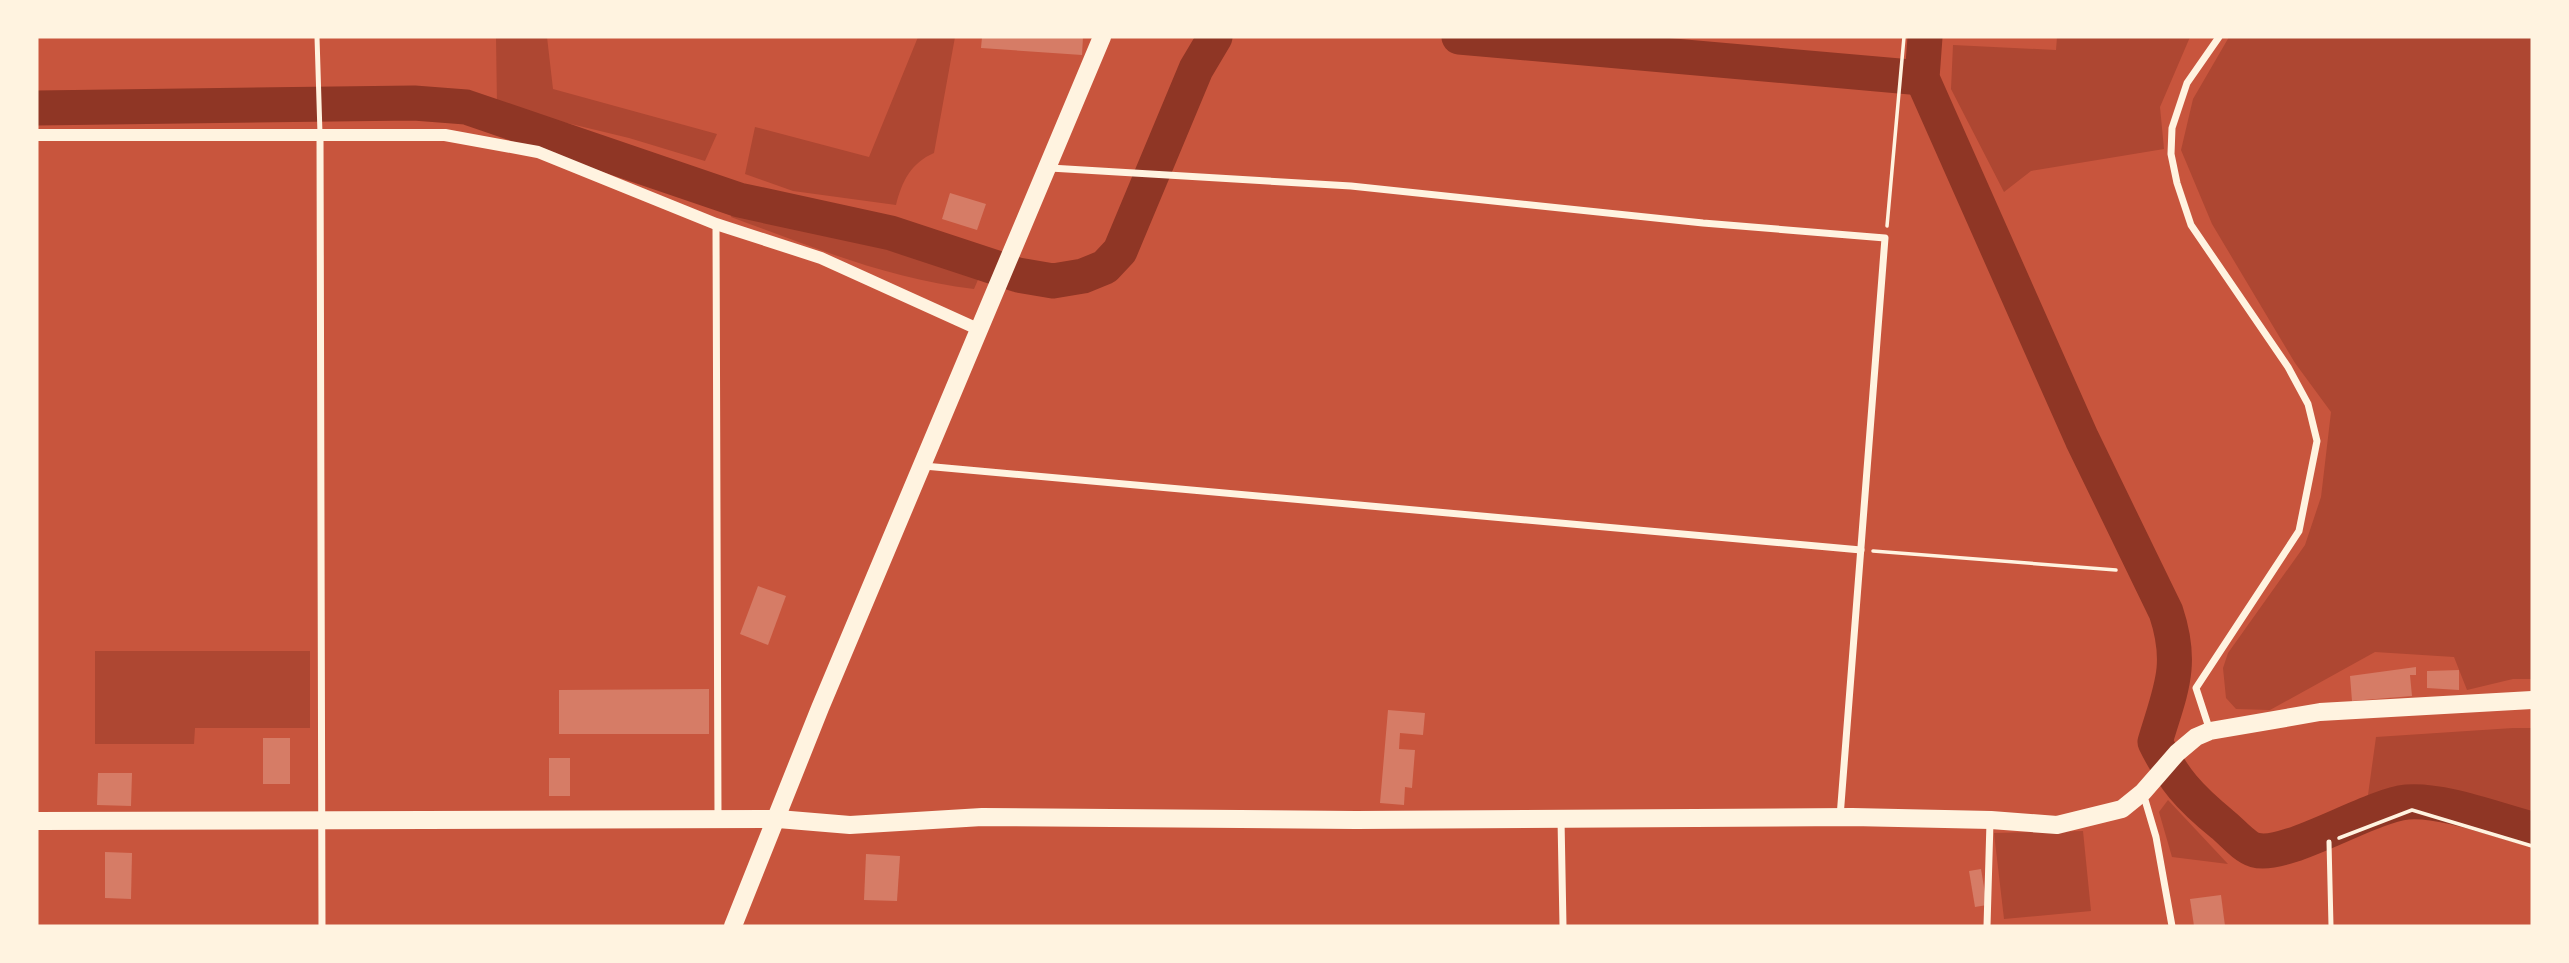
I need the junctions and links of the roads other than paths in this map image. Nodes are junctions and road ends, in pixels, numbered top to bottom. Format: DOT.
graph roads {
  1 [pos="317,37"];
  2 [pos="1102,37"];
  3 [pos="2220,37"];
  4 [pos="320,134"];
  5 [pos="37,135"];
  6 [pos="1046,167"];
  7 [pos="716,224"];
  8 [pos="980,330"];
  9 [pos="924,466"];
  10 [pos="1861,550"];
  11 [pos="2532,700"];
  12 [pos="2210,732"];
  13 [pos="2143,792"];
  14 [pos="1840,817"];
  15 [pos="1561,818"];
  16 [pos="778,819"];
  17 [pos="718,820"];
  18 [pos="1990,820"];
  19 [pos="37,821"];
  20 [pos="322,822"];
  21 [pos="2329,842"];
  22 [pos="322,926"];
  23 [pos="733,926"];
  24 [pos="1563,926"];
  25 [pos="1987,926"];
  26 [pos="2172,926"];
  27 [pos="2331,926"];
  1 -- 4 [label="lane"];
  2 -- 6 [label="main road"];
  3 -- 12 [label="street"];
  4 -- 5 [label="street"];
  4 -- 7 [label="street"];
  4 -- 20 [label="street"];
  6 -- 8 [label="main road"];
  6 -- 10 [label="street"];
  7 -- 8 [label="street"];
  7 -- 17 [label="street"];
  8 -- 9 [label="main road"];
  9 -- 10 [label="street"];
  9 -- 16 [label="main road"];
  10 -- 14 [label="street"];
  11 -- 12 [label="main road"];
  12 -- 13 [label="main road"];
  13 -- 18 [label="main road"];
  13 -- 26 [label="street"];
  14 -- 15 [label="main road"];
  14 -- 18 [label="main road"];
  15 -- 16 [label="main road"];
  15 -- 24 [label="street"];
  16 -- 17 [label="main road"];
  16 -- 23 [label="main road"];
  17 -- 20 [label="main road"];
  18 -- 25 [label="street"];
  19 -- 20 [label="main road"];
  20 -- 22 [label="street"];
  21 -- 27 [label="lane"];
}
